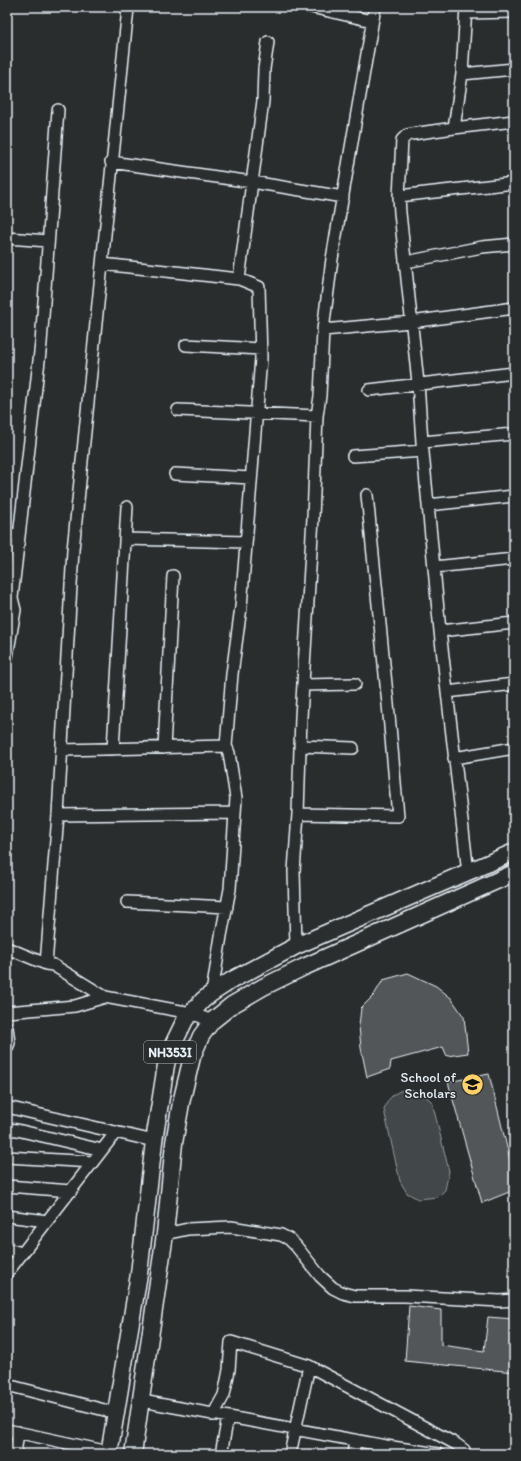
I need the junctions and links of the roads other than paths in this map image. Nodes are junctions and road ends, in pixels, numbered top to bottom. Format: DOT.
graph roads {
  1 [pos="315,7"];
  2 [pos="375,7"];
  3 [pos="128,8"];
  4 [pos="466,10"];
  5 [pos="514,12"];
  6 [pos="372,21"];
  7 [pos="268,42"];
  8 [pos="514,69"];
  9 [pos="462,74"];
  10 [pos="58,110"];
  11 [pos="514,121"];
  12 [pos="454,128"];
  13 [pos="111,162"];
  14 [pos="252,182"];
  15 [pos="514,183"];
  16 [pos="399,196"];
  17 [pos="343,197"];
  18 [pos="7,238"];
  19 [pos="48,241"];
  20 [pos="514,244"];
  21 [pos="406,262"];
  22 [pos="102,264"];
  23 [pos="239,279"];
  24 [pos="514,308"];
  25 [pos="411,322"];
  26 [pos="323,330"];
  27 [pos="186,345"];
  28 [pos="261,349"];
  29 [pos="514,373"];
  30 [pos="418,383"];
  31 [pos="369,390"];
  32 [pos="178,410"];
  33 [pos="256,414"];
  34 [pos="317,416"];
  35 [pos="514,434"];
  36 [pos="422,447"];
  37 [pos="354,456"];
  38 [pos="175,474"];
  39 [pos="251,478"];
  40 [pos="367,495"];
  41 [pos="514,496"];
  42 [pos="428,505"];
  43 [pos="127,507"];
  44 [pos="7,533"];
  45 [pos="19,536"];
  46 [pos="125,540"];
  47 [pos="246,542"];
  48 [pos="514,559"];
  49 [pos="434,568"];
  50 [pos="173,576"];
  51 [pos="10,598"];
  52 [pos="514,623"];
  53 [pos="440,631"];
  54 [pos="7,657"];
  55 [pos="355,684"];
  56 [pos="514,684"];
  57 [pos="303,685"];
  58 [pos="447,692"];
  59 [pos="226,746"];
  60 [pos="300,746"];
  61 [pos="164,748"];
  62 [pos="353,748"];
  63 [pos="514,748"];
  64 [pos="113,749"];
  65 [pos="62,750"];
  66 [pos="454,758"];
  67 [pos="235,813"];
  68 [pos="298,814"];
  69 [pos="58,815"];
  70 [pos="514,852"];
  71 [pos="468,873"];
  72 [pos="514,873"];
  73 [pos="127,902"];
  74 [pos="227,906"];
  75 [pos="296,946"];
  76 [pos="7,948"];
  77 [pos="46,964"];
  78 [pos="212,993"];
  79 [pos="105,997"];
  80 [pos="7,1012"];
  81 [pos="191,1013"];
  82 [pos="212,1020"];
  83 [pos="7,1027"];
  84 [pos="7,1048"];
  85 [pos="7,1107"];
  86 [pos="7,1129"];
  87 [pos="116,1132"];
  88 [pos="154,1141"];
  89 [pos="102,1150"];
  90 [pos="7,1157"];
  91 [pos="93,1162"];
  92 [pos="7,1186"];
  93 [pos="71,1191"];
  94 [pos="7,1216"];
  95 [pos="48,1221"];
  96 [pos="165,1234"];
  97 [pos="7,1249"];
  98 [pos="22,1253"];
  99 [pos="7,1273"];
  100 [pos="514,1300"];
  101 [pos="309,1366"];
  102 [pos="7,1385"];
  103 [pos="142,1401"];
  104 [pos="116,1413"];
  105 [pos="214,1414"];
  106 [pos="228,1417"];
  107 [pos="295,1429"];
  108 [pos="7,1430"];
  109 [pos="18,1432"];
  110 [pos="355,1440"];
  111 [pos="412,1452"];
  112 [pos="109,1453"];
  113 [pos="15,1454"];
  114 [pos="133,1454"];
  115 [pos="221,1454"];
  116 [pos="290,1454"];
  117 [pos="353,1454"];
  118 [pos="438,1454"];
  119 [pos="466,1454"];
  1 -- 6 [label="street"];
  2 -- 6 [label="street"];
  3 -- 13 [label="street"];
  4 -- 5 [label="street"];
  4 -- 9 [label="street"];
  6 -- 17 [label="street"];
  7 -- 14 [label="street"];
  8 -- 9 [label="street"];
  9 -- 12 [label="street"];
  10 -- 19 [label="street"];
  11 -- 12 [label="street"];
  12 -- 16 [label="street"];
  13 -- 14 [label="street"];
  13 -- 22 [label="street"];
  14 -- 17 [label="street"];
  14 -- 23 [label="street"];
  15 -- 16 [label="street"];
  16 -- 21 [label="street"];
  17 -- 26 [label="street"];
  18 -- 19 [label="street"];
  19 -- 45 [label="street"];
  20 -- 21 [label="street"];
  21 -- 25 [label="street"];
  22 -- 23 [label="street"];
  22 -- 65 [label="street"];
  23 -- 28 [label="street"];
  24 -- 25 [label="street"];
  25 -- 26 [label="street"];
  25 -- 30 [label="street"];
  26 -- 34 [label="street"];
  27 -- 28 [label="street"];
  28 -- 33 [label="street"];
  29 -- 30 [label="street"];
  30 -- 31 [label="street"];
  30 -- 36 [label="street"];
  32 -- 33 [label="street"];
  33 -- 34 [label="street"];
  33 -- 39 [label="street"];
  34 -- 57 [label="street"];
  35 -- 36 [label="street"];
  36 -- 37 [label="street"];
  36 -- 42 [label="street"];
  38 -- 39 [label="street"];
  39 -- 47 [label="street"];
  40 -- 68 [label="street"];
  41 -- 42 [label="street"];
  42 -- 49 [label="street"];
  43 -- 46 [label="street"];
  44 -- 45 [label="street"];
  45 -- 51 [label="street"];
  46 -- 47 [label="street"];
  46 -- 64 [label="street"];
  47 -- 59 [label="street"];
  48 -- 49 [label="street"];
  49 -- 53 [label="street"];
  50 -- 61 [label="street"];
  51 -- 54 [label="street"];
  52 -- 53 [label="street"];
  53 -- 58 [label="street"];
  55 -- 57 [label="street"];
  56 -- 58 [label="street"];
  57 -- 60 [label="street"];
  58 -- 66 [label="street"];
  59 -- 61 [label="street"];
  59 -- 67 [label="street"];
  60 -- 62 [label="street"];
  60 -- 68 [label="street"];
  61 -- 64 [label="street"];
  63 -- 66 [label="street"];
  64 -- 65 [label="street"];
  65 -- 69 [label="street"];
  66 -- 71 [label="street"];
  67 -- 69 [label="street"];
  67 -- 74 [label="street"];
  68 -- 75 [label="street"];
  69 -- 77 [label="street"];
  70 -- 71 [label="highway, NH353I"];
  71 -- 75 [label="highway, NH353I"];
  72 -- 82 [label="highway, NH353I"];
  73 -- 74 [label="street"];
  74 -- 78 [label="street"];
  75 -- 78 [label="highway, NH353I"];
  76 -- 77 [label="street"];
  77 -- 79 [label="street"];
  78 -- 81 [label="highway, NH353I"];
  79 -- 80 [label="street"];
  79 -- 81 [label="street"];
  81 -- 82 [label="street"];
  81 -- 88 [label="highway, NH353I"];
  82 -- 96 [label="highway, NH353I"];
  83 -- 84 [label="street"];
  85 -- 87 [label="street"];
  86 -- 89 [label="street"];
  87 -- 88 [label="street"];
  87 -- 89 [label="street"];
  88 -- 104 [label="highway, NH353I"];
  89 -- 91 [label="street"];
  90 -- 91 [label="street"];
  91 -- 93 [label="street"];
  92 -- 93 [label="street"];
  93 -- 95 [label="street"];
  94 -- 95 [label="street"];
  95 -- 98 [label="street"];
  96 -- 100 [label="street"];
  96 -- 103 [label="highway, NH353I"];
  97 -- 98 [label="street"];
  98 -- 99 [label="street"];
  101 -- 105 [label="street"];
  101 -- 107 [label="street"];
  101 -- 119 [label="street"];
  102 -- 104 [label="street"];
  103 -- 105 [label="street"];
  103 -- 114 [label="highway, NH353I"];
  104 -- 112 [label="highway, NH353I"];
  105 -- 106 [label="street"];
  106 -- 107 [label="street"];
  106 -- 115 [label="street"];
  107 -- 110 [label="street"];
  107 -- 116 [label="street"];
  108 -- 109 [label="street"];
  109 -- 112 [label="street"];
  109 -- 113 [label="street"];
  110 -- 111 [label="street"];
  110 -- 117 [label="street"];
  111 -- 118 [label="street"];
}
